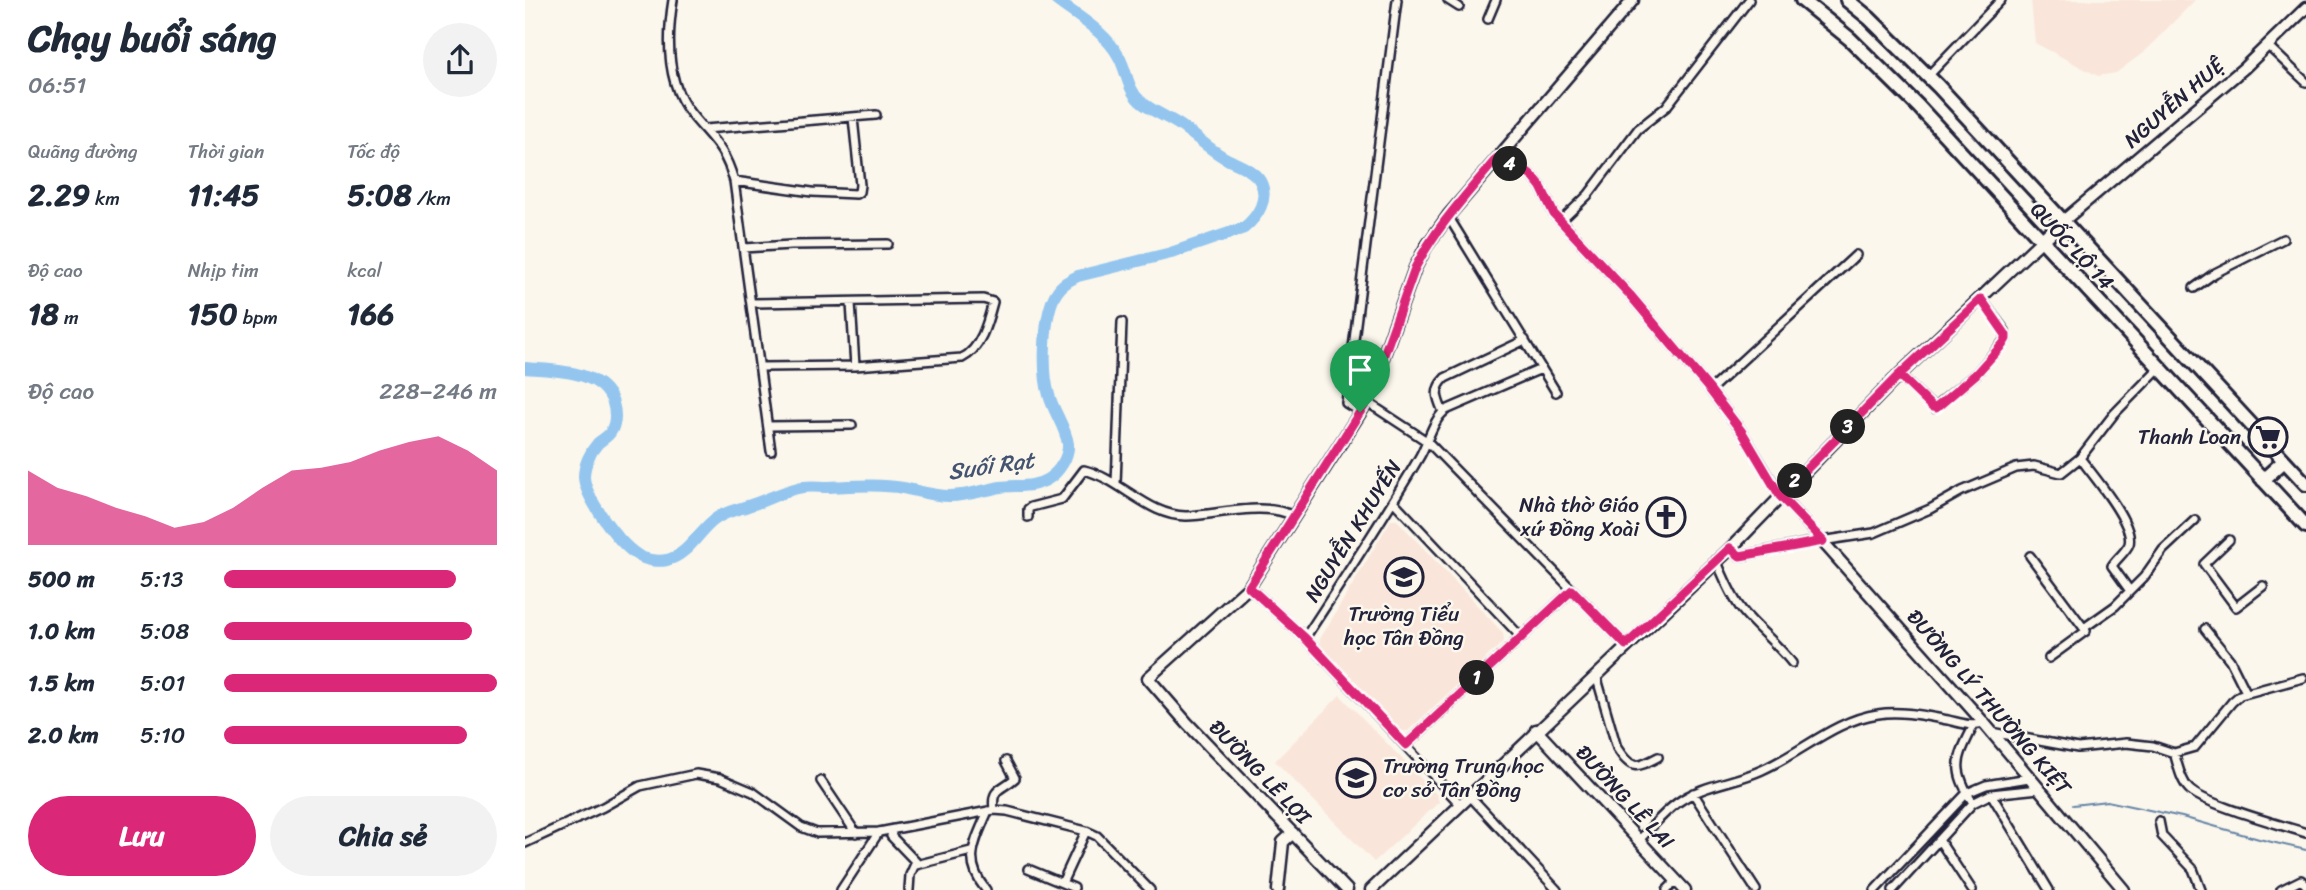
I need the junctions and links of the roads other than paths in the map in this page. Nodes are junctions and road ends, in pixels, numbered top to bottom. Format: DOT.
graph roads {
  1 [pos="673,0"];
  2 [pos="1397,0"];
  3 [pos="1448,0"];
  4 [pos="1496,0"];
  5 [pos="1633,0"];
  6 [pos="1749,0"];
  7 [pos="1802,0"];
  8 [pos="1847,0"];
  9 [pos="2001,0"];
  10 [pos="1459,7"];
  11 [pos="2306,9"];
  12 [pos="1488,19"];
  13 [pos="2268,46"];
  14 [pos="1928,76"];
  15 [pos="2306,82"];
  16 [pos="876,115"];
  17 [pos="853,118"];
  18 [pos="705,129"];
  19 [pos="1497,158"];
  20 [pos="734,181"];
  21 [pos="1448,216"];
  22 [pos="1561,221"];
  23 [pos="2062,222"];
  24 [pos="2283,239"];
  25 [pos="2042,242"];
  26 [pos="888,244"];
  27 [pos="744,248"];
  28 [pos="1856,255"];
  29 [pos="2194,288"];
  30 [pos="1981,299"];
  31 [pos="751,303"];
  32 [pos="851,303"];
  33 [pos="1122,322"];
  34 [pos="1525,340"];
  35 [pos="855,366"];
  36 [pos="761,367"];
  37 [pos="2159,368"];
  38 [pos="1541,369"];
  39 [pos="1899,375"];
  40 [pos="1710,390"];
  41 [pos="1556,391"];
  42 [pos="1367,402"];
  43 [pos="1360,412"];
  44 [pos="1443,412"];
  45 [pos="852,425"];
  46 [pos="768,426"];
  47 [pos="1428,442"];
  48 [pos="771,451"];
  49 [pos="2080,458"];
  50 [pos="2284,461"];
  51 [pos="2263,480"];
  52 [pos="1116,484"];
  53 [pos="2306,484"];
  54 [pos="1780,496"];
  55 [pos="1394,502"];
  56 [pos="1293,516"];
  57 [pos="1028,517"];
  58 [pos="2195,520"];
  59 [pos="2306,526"];
  60 [pos="2229,540"];
  61 [pos="1823,541"];
  62 [pos="1730,548"];
  63 [pos="2029,556"];
  64 [pos="1716,560"];
  65 [pos="2263,586"];
  66 [pos="1249,587"];
  67 [pos="1572,590"];
  68 [pos="2130,591"];
  69 [pos="2084,628"];
  70 [pos="2205,629"];
  71 [pos="1521,637"];
  72 [pos="1305,638"];
  73 [pos="1626,645"];
  74 [pos="2049,657"];
  75 [pos="1792,663"];
  76 [pos="1596,675"];
  77 [pos="2303,678"];
  78 [pos="2246,692"];
  79 [pos="1983,727"];
  80 [pos="1537,730"];
  81 [pos="1406,745"];
  82 [pos="2174,753"];
  83 [pos="1658,757"];
  84 [pos="1006,761"];
  85 [pos="2029,778"];
  86 [pos="821,780"];
  87 [pos="2039,789"];
  88 [pos="1693,793"];
  89 [pos="1966,793"];
  90 [pos="1991,794"];
  91 [pos="1469,795"];
  92 [pos="1973,803"];
  93 [pos="1460,804"];
  94 [pos="991,811"];
  95 [pos="2159,821"];
  96 [pos="893,829"];
  97 [pos="1086,831"];
  98 [pos="879,832"];
  99 [pos="856,833"];
  100 [pos="1293,833"];
  101 [pos="2306,833"];
  102 [pos="1639,840"];
  103 [pos="1939,840"];
  104 [pos="525,843"];
  105 [pos="971,851"];
  106 [pos="916,865"];
  107 [pos="1028,869"];
  108 [pos="1677,881"];
  109 [pos="1062,883"];
  110 [pos="2306,885"];
  111 [pos="1074,888"];
  112 [pos="841,890"];
  113 [pos="909,890"];
  114 [pos="986,890"];
  115 [pos="1150,890"];
  116 [pos="1278,890"];
  117 [pos="1347,890"];
  118 [pos="1371,890"];
  119 [pos="1557,890"];
  120 [pos="1667,890"];
  121 [pos="1685,890"];
  122 [pos="1756,890"];
  123 [pos="1875,890"];
  124 [pos="1893,890"];
  125 [pos="1972,890"];
  126 [pos="2049,890"];
  127 [pos="2124,890"];
  128 [pos="2201,890"];
  129 [pos="2280,890"];
  1 -- 18 [label="street"];
  2 -- 43 [label="street"];
  3 -- 10 [label="street"];
  4 -- 12 [label="street"];
  5 -- 19 [label="street"];
  6 -- 22 [label="street"];
  7 -- 25 [label="highway, QUỐC LỘ 14"];
  8 -- 14 [label="highway, QUỐC LỘ 14"];
  9 -- 14 [label="street"];
  11 -- 13 [label="street, NGUYỄN HUỆ"];
  13 -- 15 [label="street"];
  13 -- 23 [label="street, NGUYỄN HUỆ"];
  14 -- 23 [label="highway, QUỐC LỘ 14"];
  16 -- 17 [label="street"];
  17 -- 18 [label="street"];
  17 -- 20 [label="street"];
  18 -- 20 [label="street"];
  19 -- 21 [label="street"];
  19 -- 22 [label="street"];
  20 -- 27 [label="street"];
  21 -- 34 [label="street"];
  21 -- 42 [label="street"];
  22 -- 40 [label="street"];
  23 -- 25 [label="highway"];
  23 -- 50 [label="highway, QUỐC LỘ 14"];
  24 -- 29 [label="street"];
  25 -- 30 [label="street"];
  25 -- 37 [label="highway, QUỐC LỘ 14"];
  26 -- 27 [label="street"];
  27 -- 31 [label="street"];
  28 -- 40 [label="street"];
  30 -- 39 [label="street"];
  30 -- 39 [label="street"];
  31 -- 32 [label="street"];
  31 -- 36 [label="street"];
  32 -- 35 [label="street"];
  32 -- 35 [label="street"];
  33 -- 52 [label="street"];
  34 -- 38 [label="street"];
  34 -- 44 [label="street"];
  35 -- 36 [label="street"];
  36 -- 46 [label="street"];
  37 -- 49 [label="street"];
  37 -- 51 [label="highway, QUỐC LỘ 14"];
  38 -- 41 [label="street"];
  38 -- 44 [label="street"];
  39 -- 54 [label="street"];
  40 -- 54 [label="street"];
  42 -- 43 [label="street"];
  42 -- 47 [label="street"];
  43 -- 56 [label="street"];
  44 -- 47 [label="street, NGUYỄN KHUYẾN"];
  45 -- 46 [label="street"];
  46 -- 48 [label="street"];
  47 -- 55 [label="street, NGUYỄN KHUYẾN"];
  47 -- 67 [label="street"];
  49 -- 61 [label="street"];
  49 -- 68 [label="street"];
  50 -- 51 [label="highway"];
  50 -- 53 [label="highway, QUỐC LỘ 14"];
  51 -- 59 [label="highway, QUỐC LỘ 14"];
  52 -- 56 [label="street"];
  52 -- 57 [label="street"];
  54 -- 61 [label="street"];
  54 -- 62 [label="street"];
  55 -- 71 [label="street"];
  55 -- 72 [label="street, NGUYỄN KHUYẾN"];
  56 -- 66 [label="street"];
  58 -- 68 [label="street"];
  60 -- 65 [label="street"];
  61 -- 62 [label="street"];
  61 -- 79 [label="street, ĐƯỜNG LÝ THƯỜNG KIỆT"];
  62 -- 64 [label="street"];
  63 -- 69 [label="street"];
  64 -- 73 [label="street"];
  64 -- 75 [label="street"];
  66 -- 72 [label="street"];
  66 -- 100 [label="street, ĐƯỜNG LÊ LỢI"];
  67 -- 71 [label="street"];
  67 -- 73 [label="street"];
  68 -- 69 [label="street"];
  69 -- 74 [label="street"];
  70 -- 78 [label="street"];
  71 -- 81 [label="street"];
  72 -- 81 [label="street"];
  73 -- 76 [label="street"];
  76 -- 80 [label="street"];
  76 -- 83 [label="street"];
  77 -- 78 [label="street"];
  78 -- 82 [label="street"];
  79 -- 82 [label="street"];
  79 -- 85 [label="street, ĐƯỜNG LÝ THƯỜNG KIỆT"];
  79 -- 88 [label="street"];
  79 -- 89 [label="street"];
  80 -- 91 [label="street"];
  80 -- 102 [label="street, ĐƯỜNG LÊ LAI"];
  81 -- 93 [label="street"];
  82 -- 101 [label="street"];
  84 -- 94 [label="street"];
  85 -- 87 [label="street, ĐƯỜNG LÝ THƯỜNG KIỆT"];
  85 -- 89 [label="street"];
  86 -- 99 [label="street"];
  87 -- 90 [label="street"];
  87 -- 127 [label="street, ĐƯỜNG LÝ THƯỜNG KIỆT"];
  88 -- 102 [label="street"];
  88 -- 122 [label="street"];
  89 -- 92 [label="street"];
  89 -- 123 [label="street"];
  90 -- 92 [label="street"];
  90 -- 126 [label="street"];
  91 -- 93 [label="street"];
  91 -- 119 [label="street"];
  92 -- 103 [label="street"];
  93 -- 118 [label="street"];
  94 -- 96 [label="street"];
  94 -- 97 [label="street"];
  94 -- 105 [label="street"];
  95 -- 128 [label="street"];
  96 -- 98 [label="street"];
  96 -- 106 [label="street"];
  97 -- 109 [label="street"];
  97 -- 115 [label="street"];
  98 -- 99 [label="street"];
  98 -- 112 [label="street"];
  99 -- 104 [label="street"];
  100 -- 116 [label="street"];
  100 -- 117 [label="street, ĐƯỜNG LÊ LỢI"];
  102 -- 108 [label="street, ĐƯỜNG LÊ LAI"];
  103 -- 124 [label="street"];
  103 -- 125 [label="street"];
  105 -- 106 [label="street"];
  105 -- 114 [label="street"];
  106 -- 113 [label="street"];
  107 -- 109 [label="street"];
  108 -- 120 [label="street"];
  108 -- 121 [label="street, ĐƯỜNG LÊ LAI"];
  109 -- 111 [label="street"];
  110 -- 129 [label="street"];
}
